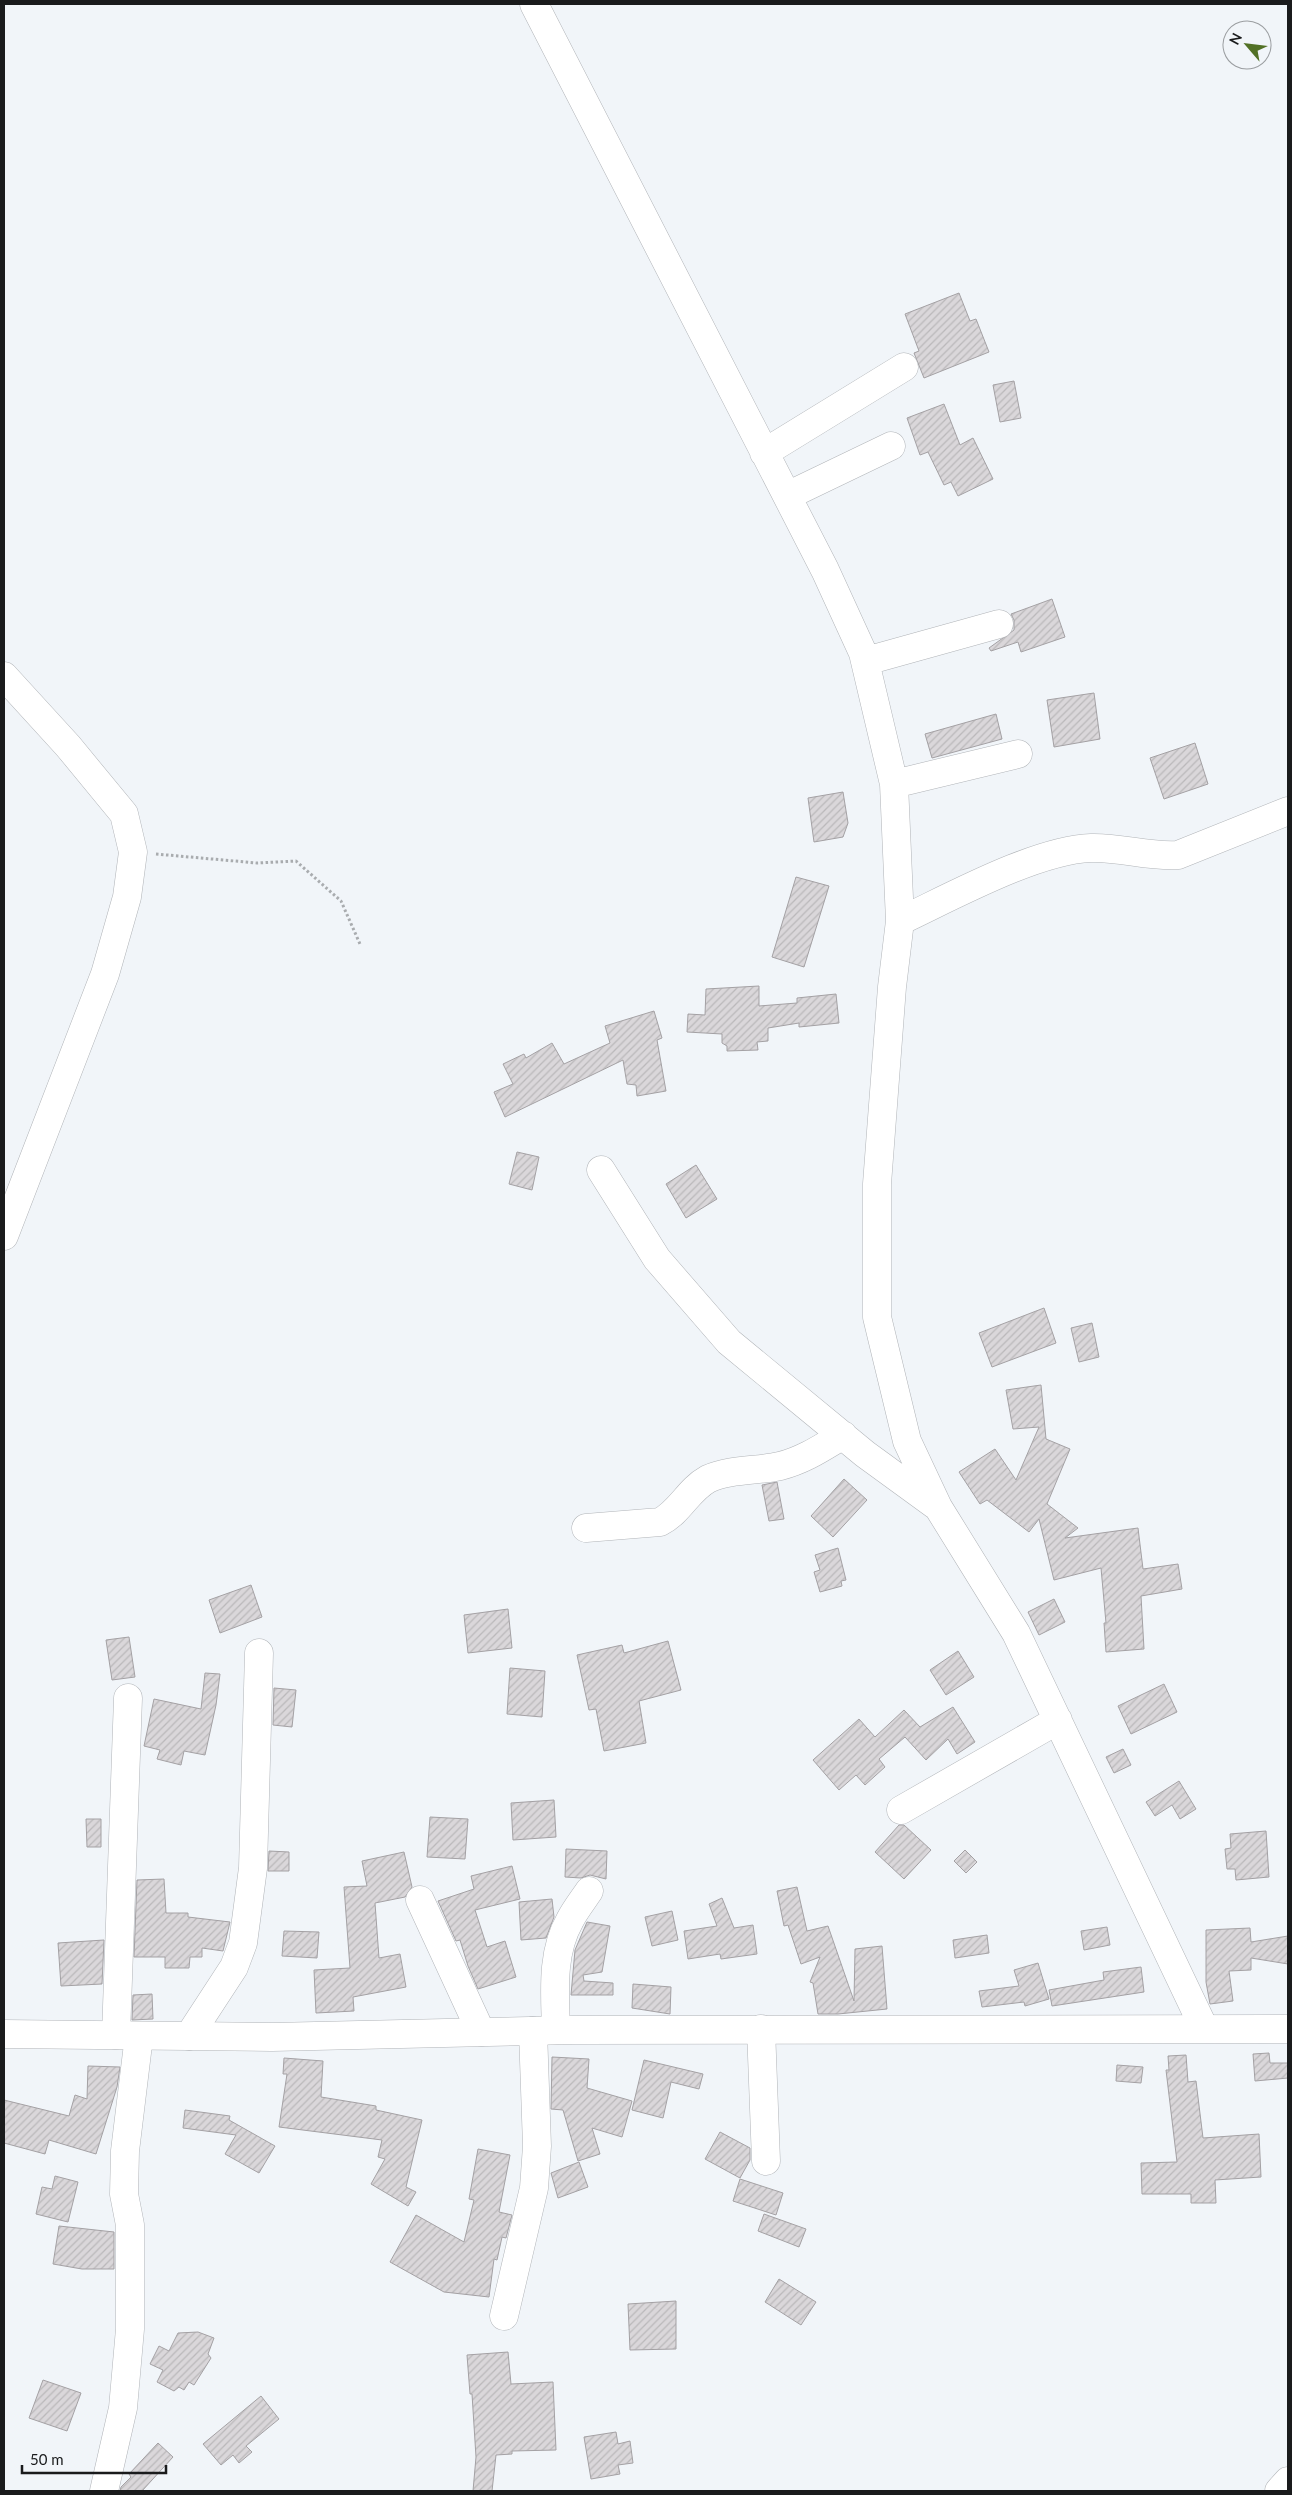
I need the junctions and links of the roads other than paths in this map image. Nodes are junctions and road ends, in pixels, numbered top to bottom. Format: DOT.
graph roads {
  1 [pos="534,4"];
  2 [pos="904,367"];
  3 [pos="891,446"];
  4 [pos="764,452"];
  5 [pos="787,496"];
  6 [pos="999,624"];
  7 [pos="866,661"];
  8 [pos="4,676"];
  9 [pos="1018,754"];
  10 [pos="894,784"];
  11 [pos="1288,812"];
  12 [pos="900,921"];
  13 [pos="601,1170"];
  14 [pos="4,1236"];
  15 [pos="842,1435"];
  16 [pos="938,1507"];
  17 [pos="586,1528"];
  18 [pos="259,1653"];
  19 [pos="128,1698"];
  20 [pos="1058,1720"];
  21 [pos="901,1810"];
  22 [pos="589,1890"];
  23 [pos="420,1900"];
  24 [pos="1204,2028"];
  25 [pos="761,2029"];
  26 [pos="1288,2029"];
  27 [pos="544,2030"];
  28 [pos="481,2032"];
  29 [pos="4,2034"];
  30 [pos="128,2035"];
  31 [pos="189,2036"];
  32 [pos="766,2161"];
  33 [pos="504,2316"];
  34 [pos="1288,2481"];
  35 [pos="104,2491"];
  36 [pos="1279,2491"];
  1 -- 4 [label="street"];
  2 -- 4 [label="street"];
  3 -- 5 [label="street"];
  4 -- 5 [label="street"];
  5 -- 7 [label="street"];
  6 -- 7 [label="street"];
  7 -- 10 [label="street"];
  8 -- 14 [label="street"];
  9 -- 10 [label="street"];
  10 -- 12 [label="street"];
  11 -- 12 [label="street"];
  12 -- 16 [label="street"];
  13 -- 15 [label="street"];
  15 -- 16 [label="street"];
  15 -- 17 [label="street"];
  16 -- 20 [label="street"];
  18 -- 31 [label="street"];
  19 -- 30 [label="street"];
  20 -- 21 [label="street"];
  20 -- 24 [label="street"];
  22 -- 27 [label="street"];
  23 -- 28 [label="street"];
  24 -- 25 [label="street"];
  24 -- 26 [label="street"];
  25 -- 27 [label="street"];
  25 -- 32 [label="street"];
  27 -- 28 [label="street"];
  27 -- 33 [label="street"];
  28 -- 31 [label="street"];
  29 -- 30 [label="street"];
  30 -- 31 [label="street"];
  30 -- 35 [label="street"];
  34 -- 36 [label="street"];
}
